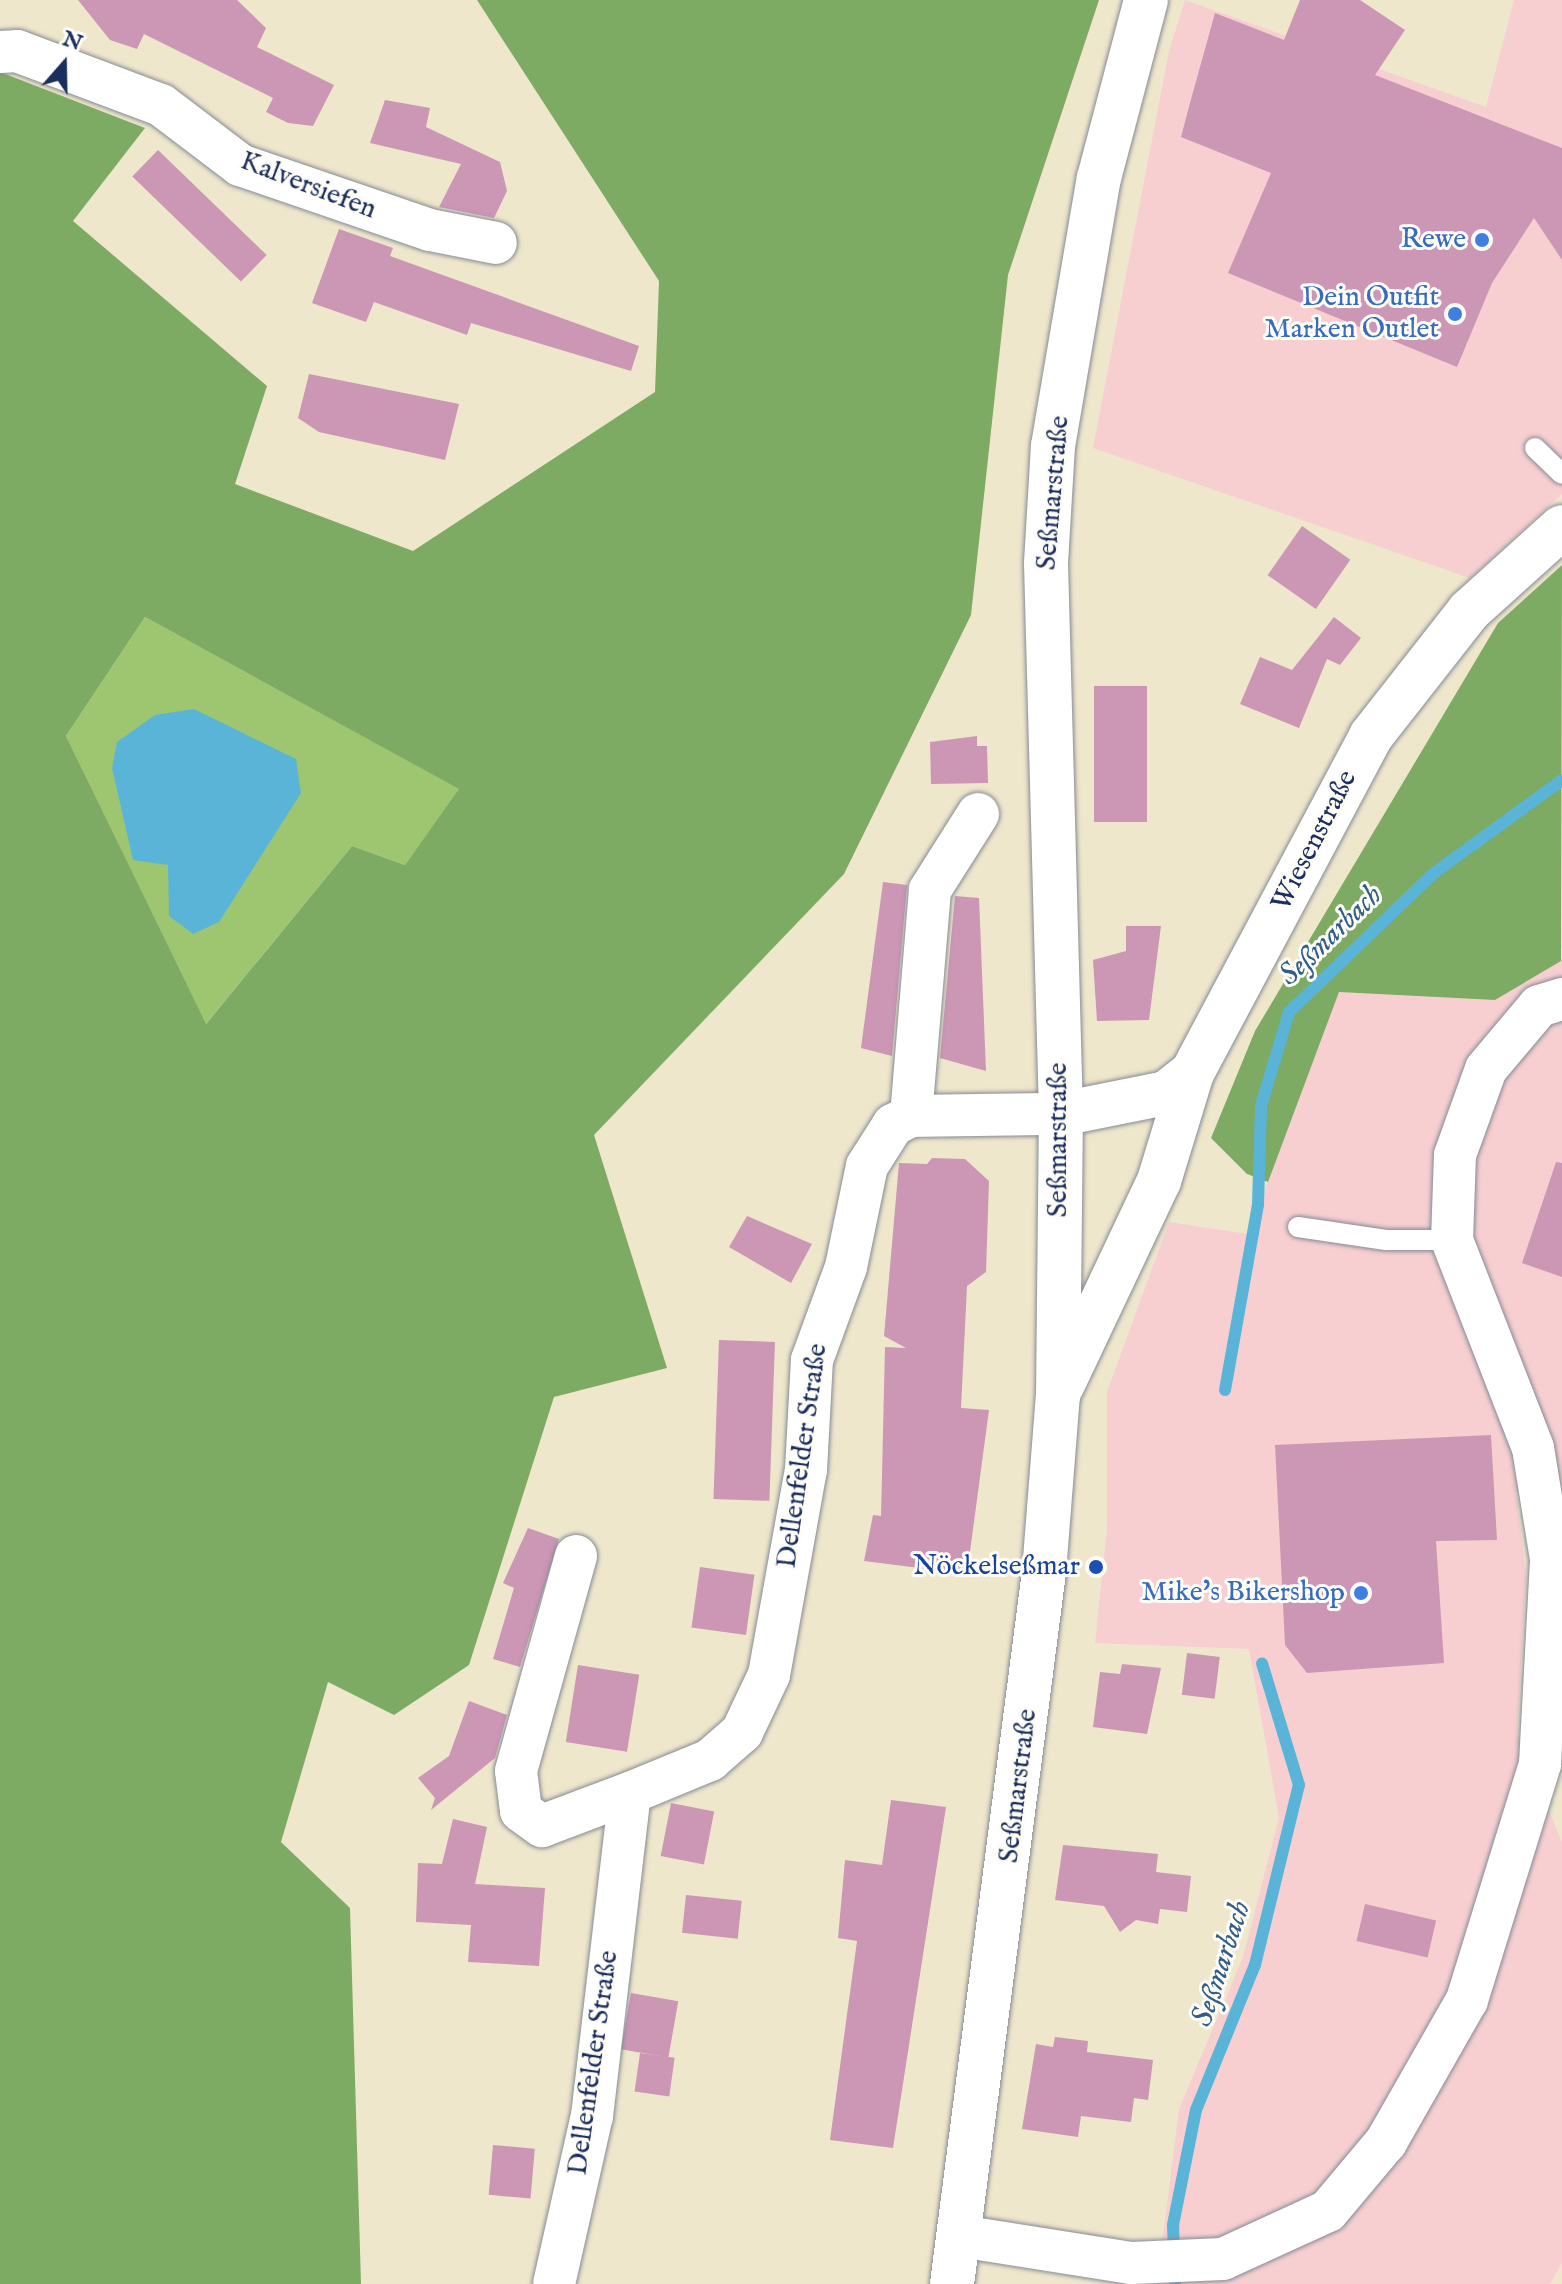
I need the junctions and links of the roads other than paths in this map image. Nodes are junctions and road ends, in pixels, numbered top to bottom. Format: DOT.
graph roads {
  1 [pos="1146,0"];
  2 [pos="0,52"];
  3 [pos="496,243"];
  4 [pos="1535,448"];
  5 [pos="1562,474"];
  6 [pos="1562,527"];
  7 [pos="978,814"];
  8 [pos="1562,999"];
  9 [pos="1192,1073"];
  10 [pos="1061,1114"];
  11 [pos="911,1116"];
  12 [pos="1298,1227"];
  13 [pos="1452,1240"];
  14 [pos="1058,1396"];
  15 [pos="576,1556"];
  16 [pos="1551,1774"];
  17 [pos="630,1793"];
  18 [pos="960,2236"];
  19 [pos="554,2284"];
  20 [pos="952,2284"];
  1 -- 10 [label="main road, Seßmarstraße"];
  2 -- 3 [label="street, Kalversiefen"];
  4 -- 5 [label="lane"];
  6 -- 9 [label="main road, Wiesenstraße"];
  7 -- 11 [label="street"];
  8 -- 13 [label="street"];
  9 -- 10 [label="main road, Wiesenstraße"];
  9 -- 14 [label="main road"];
  10 -- 11 [label="street"];
  10 -- 14 [label="main road, Seßmarstraße"];
  11 -- 17 [label="street, Dellenfelder Straße"];
  12 -- 13 [label="lane"];
  13 -- 16 [label="street"];
  14 -- 18 [label="main road, Seßmarstraße"];
  15 -- 17 [label="street, Dellenfelder Straße"];
  16 -- 18 [label="street"];
  17 -- 19 [label="street, Dellenfelder Straße"];
  18 -- 20 [label="main road, Seßmarstraße"];
}
